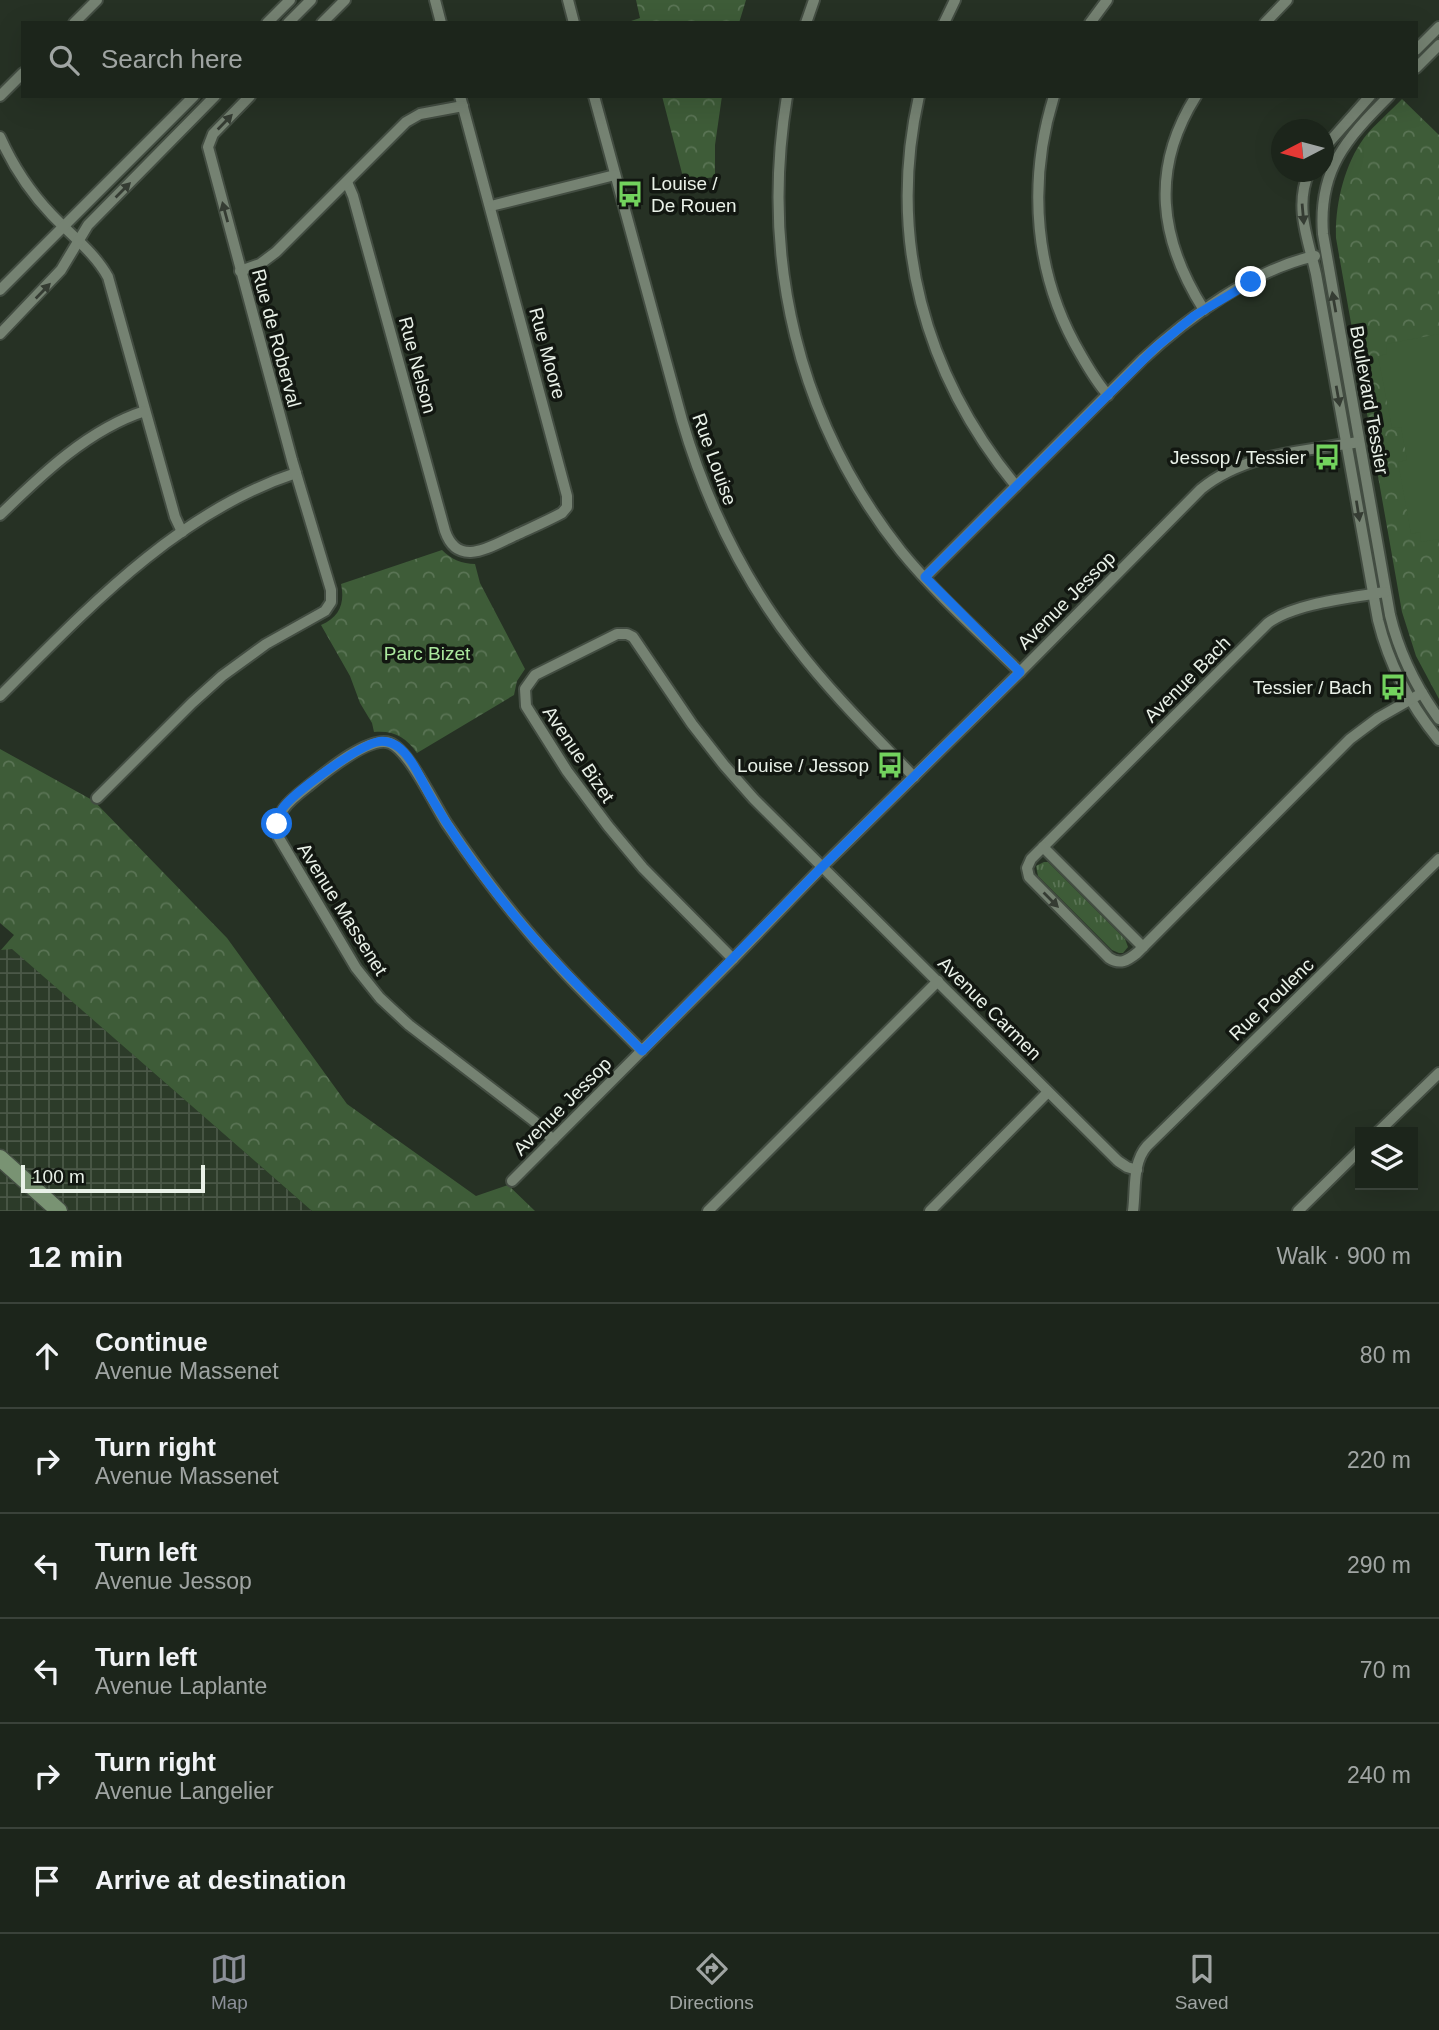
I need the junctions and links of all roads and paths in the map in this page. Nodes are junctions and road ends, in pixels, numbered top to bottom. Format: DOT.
graph roads {
  1 [pos="97,0"];
  2 [pos="290,0"];
  3 [pos="311,0"];
  4 [pos="435,0"];
  5 [pos="568,0"];
  6 [pos="814,0"];
  7 [pos="955,0"];
  8 [pos="1107,0"];
  9 [pos="1287,0"];
  10 [pos="338,2"];
  11 [pos="76,21"];
  12 [pos="269,21"];
  13 [pos="290,21"];
  14 [pos="324,21"];
  15 [pos="440,21"];
  16 [pos="573,21"];
  17 [pos="807,21"];
  18 [pos="945,21"];
  19 [pos="1091,21"];
  20 [pos="1267,21"];
  21 [pos="1439,27"];
  22 [pos="1439,45"];
  23 [pos="1418,48"];
  24 [pos="1418,66"];
  25 [pos="21,75"];
  26 [pos="0,78"];
  27 [pos="9,86"];
  28 [pos="0,96"];
  29 [pos="192,98"];
  30 [pos="213,98"];
  31 [pos="248,98"];
  32 [pos="594,98"];
  33 [pos="788,98"];
  34 [pos="919,98"];
  35 [pos="1053,98"];
  36 [pos="1195,98"];
  37 [pos="1368,98"];
  38 [pos="1386,98"];
  39 [pos="462,101"];
  40 [pos="0,137"];
  41 [pos="1334,137"];
  42 [pos="615,175"];
  43 [pos="347,182"];
  44 [pos="1305,182"];
  45 [pos="491,206"];
  46 [pos="64,227"];
  47 [pos="78,241"];
  48 [pos="1326,254"];
  49 [pos="1312,256"];
  50 [pos="240,271"];
  51 [pos="0,290"];
  52 [pos="1204,310"];
  53 [pos="0,334"];
  54 [pos="1108,395"];
  55 [pos="145,411"];
  56 [pos="1359,442"];
  57 [pos="1347,444"];
  58 [pos="296,473"];
  59 [pos="1016,486"];
  60 [pos="0,515"];
  61 [pos="182,532"];
  62 [pos="463,551"];
  63 [pos="925,577"];
  64 [pos="1385,592"];
  65 [pos="1372,594"];
  66 [pos="1020,672"];
  67 [pos="1422,693"];
  68 [pos="0,696"];
  69 [pos="1411,700"];
  70 [pos="1439,719"];
  71 [pos="1439,740"];
  72 [pos="914,777"];
  73 [pos="97,798"];
  74 [pos="1043,847"];
  75 [pos="1439,859"];
  76 [pos="822,867"];
  77 [pos="1143,947"];
  78 [pos="733,959"];
  79 [pos="938,981"];
  80 [pos="642,1051"];
  81 [pos="1439,1073"];
  82 [pos="1048,1092"];
  83 [pos="1383,1127"];
  84 [pos="553,1140"];
  85 [pos="1355,1155"];
  86 [pos="0,1158"];
  87 [pos="1137,1170"];
  88 [pos="512,1181"];
  89 [pos="59,1211"];
  90 [pos="708,1211"];
  91 [pos="930,1211"];
  92 [pos="1133,1211"];
  93 [pos="1298,1211"];
  1 -- 11 [label="street"];
  2 -- 12 [label="street"];
  3 -- 13 [label="street"];
  4 -- 15 [label="street"];
  5 -- 16 [label="street"];
  6 -- 17 [label="street"];
  7 -- 18 [label="street"];
  8 -- 19 [label="street"];
  9 -- 20 [label="street"];
  10 -- 14 [label="street"];
  21 -- 23 [label="street"];
  22 -- 24 [label="street"];
  25 -- 27 [label="street"];
  26 -- 27 [label="street"];
  27 -- 28 [label="street"];
  29 -- 46 [label="street"];
  47 -- 30 [label="street, one-way"];
  50 -- 31 [label="street, Rue de Roberval, one-way"];
  32 -- 42 [label="street, Rue Louise"];
  33 -- 63 [label="street"];
  34 -- 59 [label="street"];
  35 -- 54 [label="street"];
  36 -- 52 [label="street"];
  37 -- 41 [label="street"];
  38 -- 48 [label="street, Boulevard Tessier"];
  39 -- 43 [label="street"];
  39 -- 45 [label="street, Rue Moore"];
  40 -- 46 [label="street"];
  42 -- 45 [label="street"];
  42 -- 72 [label="street, Rue Louise"];
  43 -- 50 [label="street"];
  43 -- 62 [label="street, Rue Nelson"];
  44 -- 49 [label="street, Boulevard Tessier, one-way"];
  45 -- 62 [label="street, Rue Moore"];
  46 -- 47 [label="street"];
  46 -- 51 [label="street"];
  53 -- 47 [label="street, one-way"];
  47 -- 55 [label="street"];
  48 -- 49 [label="street"];
  56 -- 48 [label="street, Boulevard Tessier, one-way"];
  49 -- 52 [label="street"];
  49 -- 57 [label="street, Boulevard Tessier, one-way"];
  50 -- 58 [label="street, Rue de Roberval"];
  52 -- 54 [label="street"];
  54 -- 59 [label="street"];
  55 -- 60 [label="street"];
  55 -- 61 [label="street"];
  56 -- 57 [label="street, Avenue Jessop"];
  56 -- 64 [label="street, Boulevard Tessier"];
  57 -- 65 [label="street, Boulevard Tessier, one-way"];
  57 -- 66 [label="street, Avenue Jessop"];
  58 -- 61 [label="street"];
  58 -- 73 [label="street, Rue de Roberval"];
  59 -- 63 [label="street"];
  61 -- 68 [label="street"];
  63 -- 66 [label="street"];
  64 -- 65 [label="street, Avenue Bach"];
  64 -- 67 [label="street, Boulevard Tessier"];
  65 -- 69 [label="street, Boulevard Tessier"];
  65 -- 74 [label="street, Avenue Bach"];
  66 -- 72 [label="street, Avenue Jessop"];
  67 -- 69 [label="street, Avenue Bach"];
  67 -- 70 [label="street, Boulevard Tessier"];
  69 -- 71 [label="street, Boulevard Tessier"];
  69 -- 77 [label="street, Avenue Bach"];
  72 -- 76 [label="street, Avenue Jessop"];
  74 -- 77 [label="street"];
  74 -- 77 [label="street, Avenue Bach, one-way"];
  75 -- 87 [label="street, Rue Poulenc"];
  76 -- 78 [label="street, Avenue Jessop"];
  76 -- 78 [label="street, Avenue Bizet"];
  76 -- 79 [label="street, Avenue Carmen"];
  78 -- 80 [label="street, Avenue Jessop"];
  79 -- 82 [label="street, Avenue Carmen"];
  79 -- 90 [label="street"];
  80 -- 84 [label="street, Avenue Jessop"];
  80 -- 84 [label="street, Avenue Massenet"];
  81 -- 83 [label="street"];
  82 -- 87 [label="street, Avenue Carmen"];
  82 -- 91 [label="street"];
  84 -- 88 [label="street, Avenue Jessop"];
  85 -- 93 [label="street"];
  86 -- 89 [label="street"];
  87 -- 92 [label="street"];
}
